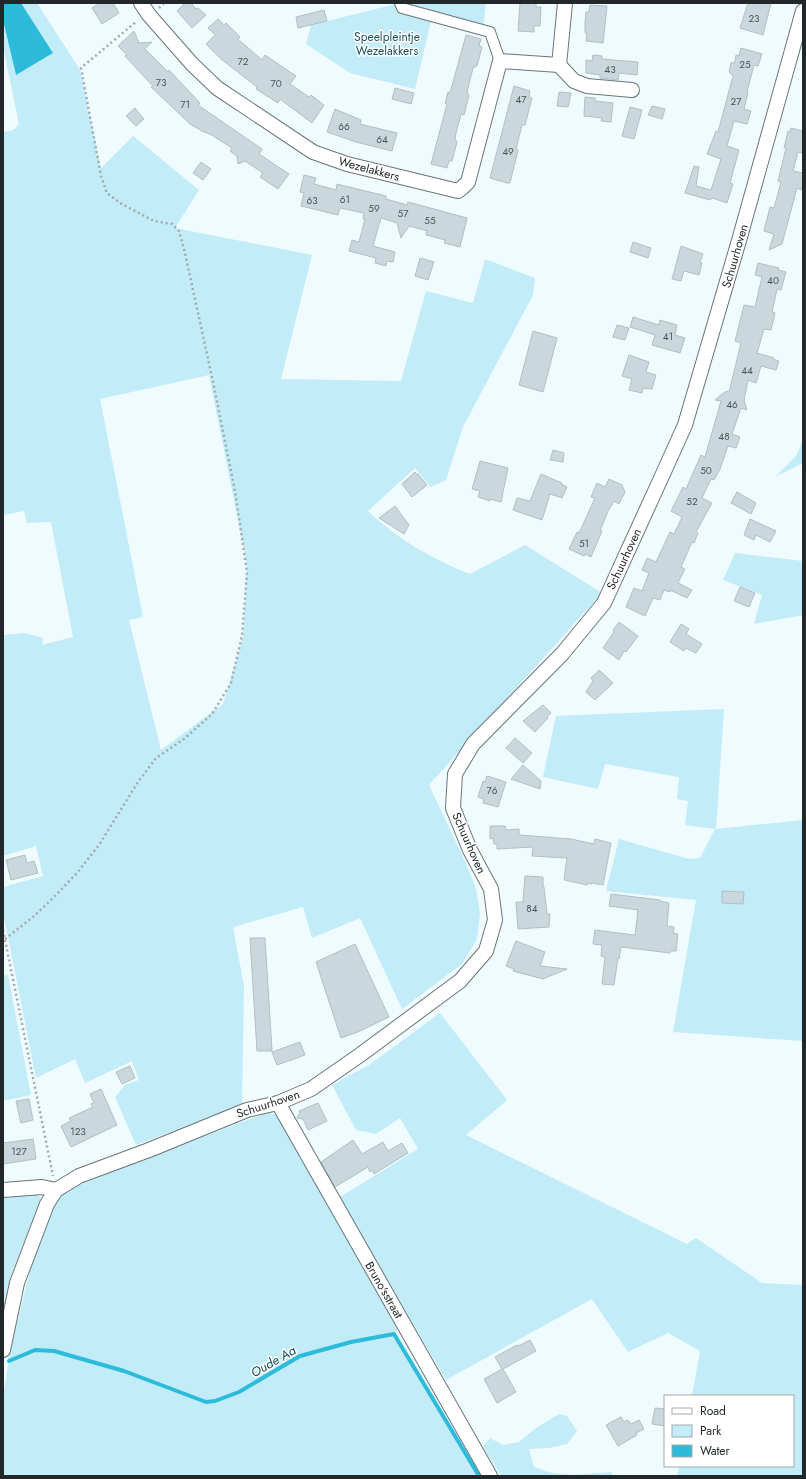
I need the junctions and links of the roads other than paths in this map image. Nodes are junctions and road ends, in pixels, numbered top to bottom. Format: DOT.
graph roads {
  1 [pos="400,3"];
  2 [pos="565,3"];
  3 [pos="144,8"];
  4 [pos="803,11"];
  5 [pos="500,61"];
  6 [pos="559,65"];
  7 [pos="632,90"];
  8 [pos="278,1103"];
  9 [pos="3,1190"];
  10 [pos="56,1190"];
  11 [pos="3,1350"];
  12 [pos="490,1476"];
  1 -- 5 [label="street"];
  2 -- 6 [label="street"];
  3 -- 5 [label="street, Wezelakkers"];
  4 -- 8 [label="street, Schuurhoven"];
  5 -- 6 [label="street"];
  6 -- 7 [label="street"];
  8 -- 10 [label="street, Schuurhoven"];
  8 -- 12 [label="street, Bruno'sstraat"];
  9 -- 10 [label="street"];
  10 -- 11 [label="street, Schuurhoven"];
}
